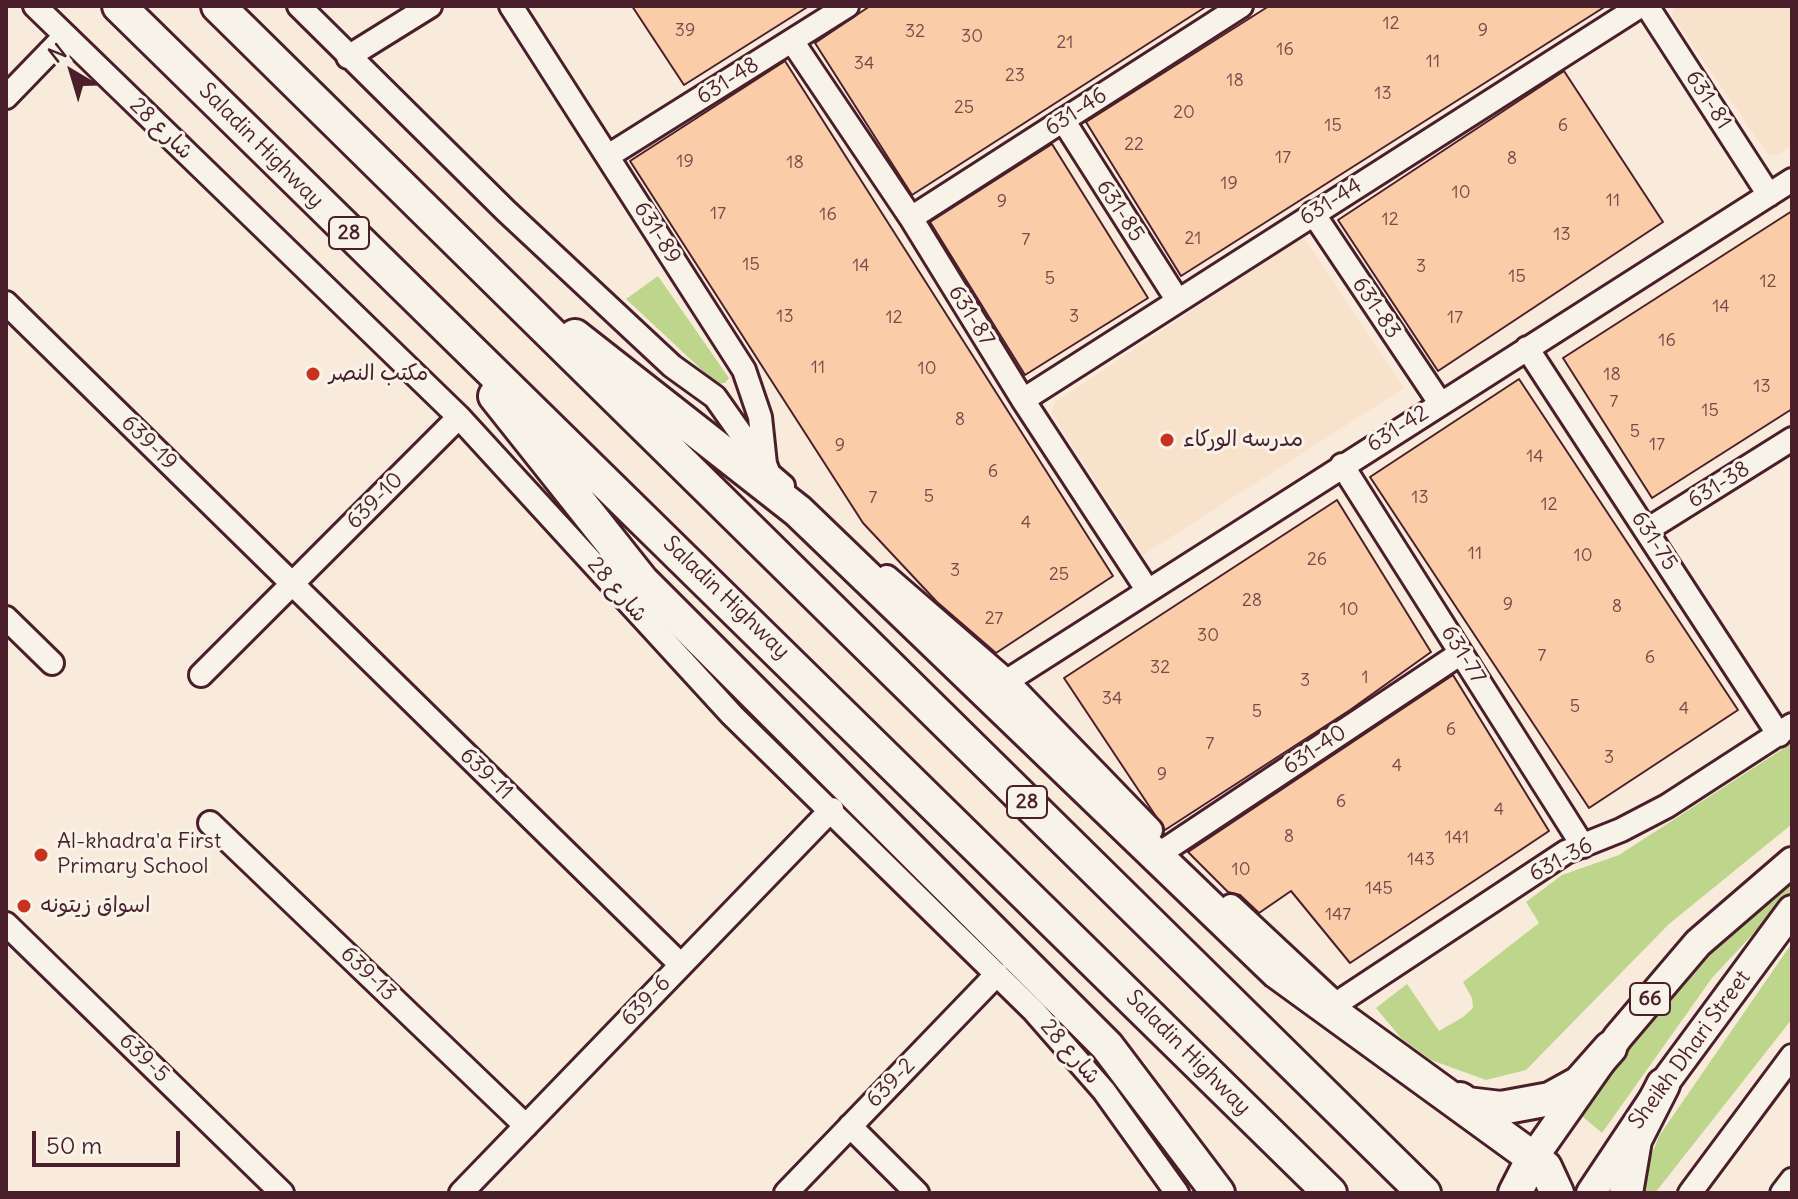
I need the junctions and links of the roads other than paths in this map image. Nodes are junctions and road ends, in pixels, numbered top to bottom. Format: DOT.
graph roads {
  1 [pos="35,6"];
  2 [pos="119,6"];
  3 [pos="218,6"];
  4 [pos="299,6"];
  5 [pos="430,6"];
  6 [pos="511,6"];
  7 [pos="847,6"];
  8 [pos="1241,6"];
  9 [pos="1640,6"];
  10 [pos="1647,6"];
  11 [pos="65,36"];
  12 [pos="792,41"];
  13 [pos="348,57"];
  14 [pos="6,97"];
  15 [pos="1063,120"];
  16 [pos="608,156"];
  17 [pos="1792,180"];
  18 [pos="1769,195"];
  19 [pos="1313,213"];
  20 [pos="911,218"];
  21 [pos="482,265"];
  22 [pos="1178,301"];
  23 [pos="6,303"];
  24 [pos="432,314"];
  25 [pos="1527,348"];
  26 [pos="1023,400"];
  27 [pos="1440,403"];
  28 [pos="459,417"];
  29 [pos="1792,439"];
  30 [pos="1342,465"];
  31 [pos="769,474"];
  32 [pos="798,511"];
  33 [pos="1647,530"];
  34 [pos="292,584"];
  35 [pos="1148,591"];
  36 [pos="6,618"];
  37 [pos="1461,653"];
  38 [pos="52,663"];
  39 [pos="201,675"];
  40 [pos="1007,681"];
  41 [pos="1785,730"];
  42 [pos="832,809"];
  43 [pos="210,823"];
  44 [pos="1583,846"];
  45 [pos="1168,848"];
  46 [pos="1792,862"];
  47 [pos="1792,910"];
  48 [pos="6,924"];
  49 [pos="681,965"];
  50 [pos="997,974"];
  51 [pos="1610,1048"];
  52 [pos="1792,1056"];
  53 [pos="1428,1079"];
  54 [pos="1663,1085"];
  55 [pos="526,1126"];
  56 [pos="850,1126"];
  57 [pos="1792,1180"];
  58 [pos="1545,1181"];
  59 [pos="282,1193"];
  60 [pos="461,1193"];
  61 [pos="786,1193"];
  62 [pos="917,1193"];
  63 [pos="1177,1193"];
  64 [pos="1218,1193"];
  65 [pos="1330,1193"];
  66 [pos="1424,1193"];
  67 [pos="1515,1193"];
  68 [pos="1565,1193"];
  69 [pos="1591,1193"];
  70 [pos="1626,1193"];
  71 [pos="1690,1193"];
  72 [pos="1782,1193"];
  1 -- 11 [label="street, شارع 28"];
  2 -- 24 [label="highway, Saladin Highway / 28"];
  3 -- 21 [label="highway, 28"];
  4 -- 13 [label="street"];
  5 -- 13 [label="street"];
  6 -- 16 [label="street, 631-89"];
  7 -- 12 [label="street, 631-48"];
  8 -- 15 [label="street, 631-46"];
  9 -- 19 [label="street, 631-44"];
  10 -- 18 [label="street, 631-81"];
  11 -- 14 [label="street"];
  11 -- 28 [label="street, شارع 28"];
  12 -- 16 [label="street, 631-48"];
  12 -- 20 [label="street, 631-87"];
  13 -- 31 [label="street"];
  15 -- 20 [label="street, 631-46"];
  15 -- 22 [label="street, 631-85"];
  16 -- 31 [label="street, 631-89"];
  17 -- 18 [label="street, 631-42"];
  18 -- 25 [label="street, 631-42"];
  19 -- 22 [label="street, 631-44"];
  19 -- 27 [label="street, 631-83"];
  20 -- 26 [label="street, 631-87"];
  21 -- 32 [label="highway"];
  21 -- 66 [label="highway, 28"];
  22 -- 26 [label="street, 631-44"];
  23 -- 34 [label="street, 639-19"];
  24 -- 64 [label="highway"];
  24 -- 65 [label="highway, Saladin Highway / 28"];
  25 -- 27 [label="street, 631-42"];
  25 -- 33 [label="street, 631-75"];
  26 -- 35 [label="street, 631-87"];
  27 -- 30 [label="street, 631-42"];
  28 -- 34 [label="street, 639-10"];
  28 -- 42 [label="street, شارع 28"];
  29 -- 33 [label="street, 631-38"];
  30 -- 35 [label="street, 631-42"];
  30 -- 37 [label="street, 631-77"];
  31 -- 32 [label="street"];
  31 -- 40 [label="street"];
  32 -- 53 [label="highway"];
  33 -- 41 [label="street, 631-75"];
  34 -- 39 [label="street, 639-10"];
  34 -- 49 [label="street, 639-11"];
  35 -- 40 [label="street, 631-42"];
  36 -- 38 [label="street"];
  37 -- 44 [label="street, 631-77"];
  37 -- 45 [label="street, 631-40"];
  40 -- 45 [label="street"];
  41 -- 44 [label="street, 631-36"];
  42 -- 49 [label="street, 639-6"];
  42 -- 50 [label="street, شارع 28"];
  43 -- 55 [label="street, 639-13"];
  44 -- 45 [label="street, 631-36"];
  46 -- 51 [label="main road, 66"];
  47 -- 54 [label="main road, Sheikh Dhari Street"];
  48 -- 59 [label="street, 639-5"];
  49 -- 55 [label="street, 639-6"];
  50 -- 56 [label="street, 639-2"];
  50 -- 63 [label="street, شارع 28"];
  51 -- 53 [label="highway"];
  51 -- 58 [label="main road, 66"];
  52 -- 71 [label="street"];
  53 -- 58 [label="highway"];
  54 -- 69 [label="main road, Sheikh Dhari Street"];
  54 -- 70 [label="highway"];
  55 -- 60 [label="street, 639-6"];
  56 -- 61 [label="street, 639-2"];
  56 -- 62 [label="street"];
  57 -- 72 [label="street"];
  58 -- 67 [label="highway"];
  58 -- 68 [label="highway"];
}
